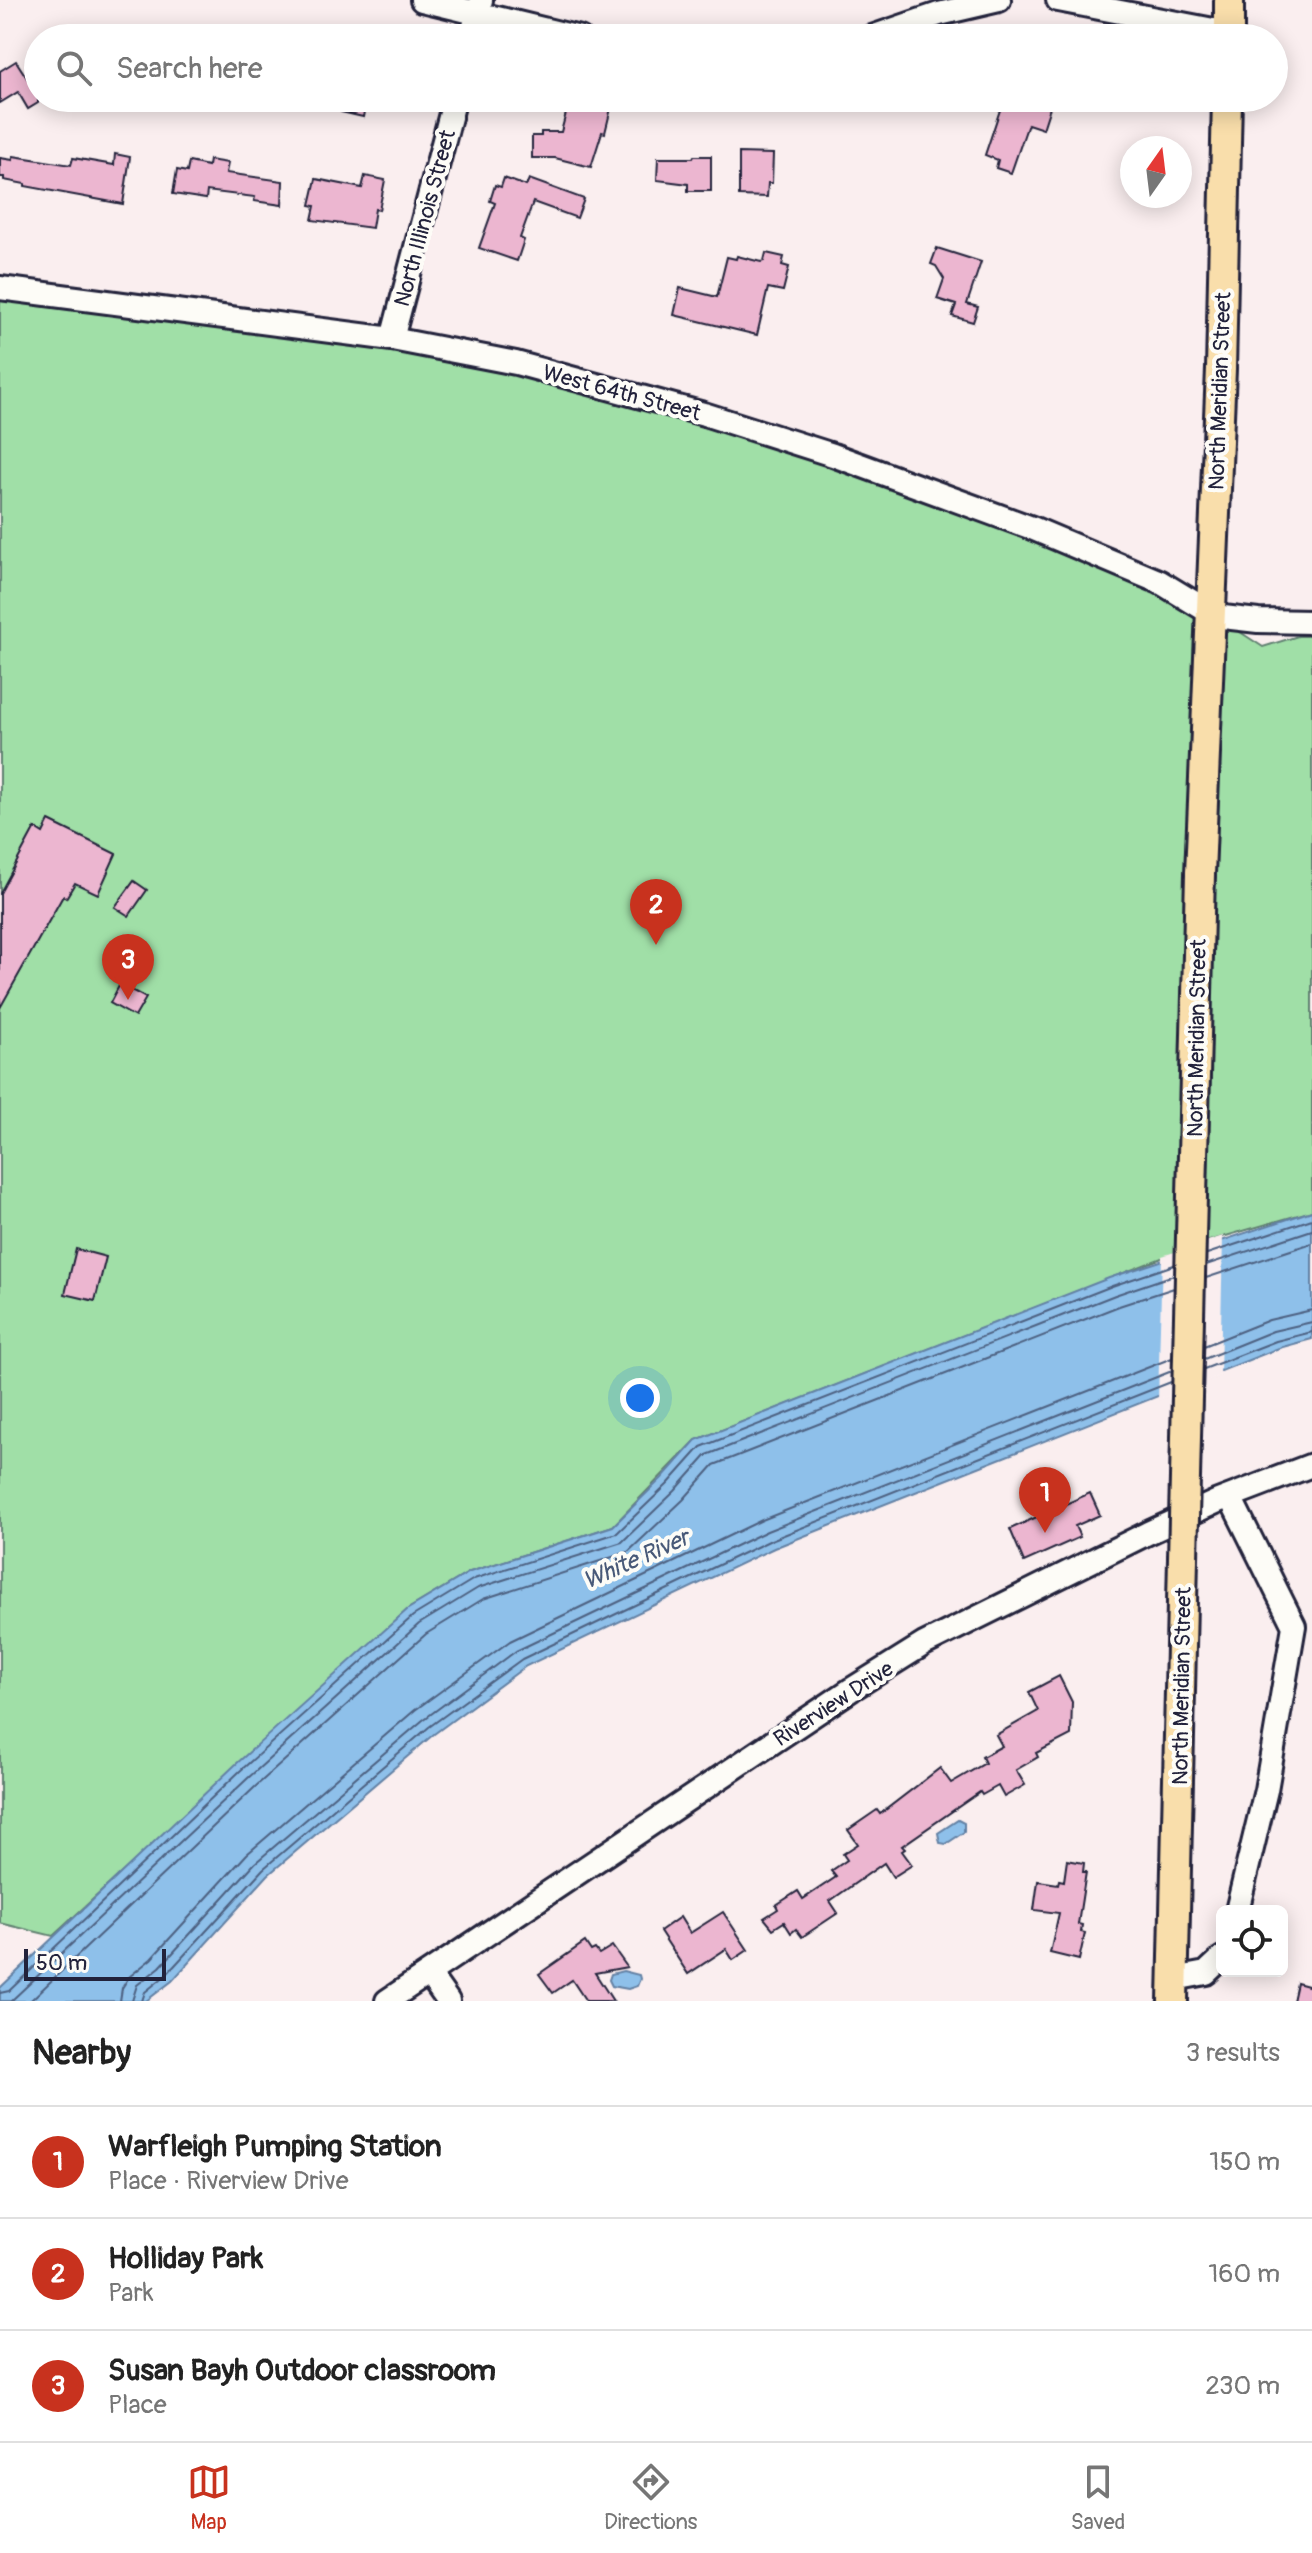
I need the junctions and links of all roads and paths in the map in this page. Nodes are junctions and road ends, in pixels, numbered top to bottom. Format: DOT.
graph roads {
  1 [pos="422,0"];
  2 [pos="999,0"];
  3 [pos="1058,0"];
  4 [pos="1229,0"];
  5 [pos="479,6"];
  6 [pos="536,24"];
  7 [pos="910,24"];
  8 [pos="1172,24"];
  9 [pos="1229,24"];
  10 [pos="451,112"];
  11 [pos="1227,112"];
  12 [pos="0,288"];
  13 [pos="392,339"];
  14 [pos="1211,613"];
  15 [pos="1312,622"];
  16 [pos="1312,1465"];
  17 [pos="1230,1497"];
  18 [pos="1303,1628"];
  19 [pos="1238,1905"];
  20 [pos="1216,1964"];
  21 [pos="429,1974"];
  22 [pos="1173,1990"];
  23 [pos="387,2001"];
  24 [pos="448,2001"];
  1 -- 5 [label="street"];
  2 -- 7 [label="street"];
  3 -- 8 [label="street"];
  4 -- 9 [label="main road"];
  5 -- 6 [label="street"];
  10 -- 13 [label="street, North Illinois Street"];
  11 -- 14 [label="main road, North Meridian Street"];
  12 -- 13 [label="street, West 64th Street"];
  13 -- 14 [label="street, West 64th Street"];
  14 -- 15 [label="street"];
  14 -- 22 [label="main road, North Meridian Street, bridge"];
  16 -- 17 [label="street, Riverview Drive"];
  17 -- 18 [label="street"];
  17 -- 21 [label="street, Riverview Drive"];
  18 -- 19 [label="street"];
  20 -- 22 [label="street, North Meridian Street"];
  21 -- 23 [label="street, Riverview Drive"];
  21 -- 24 [label="street"];
}
